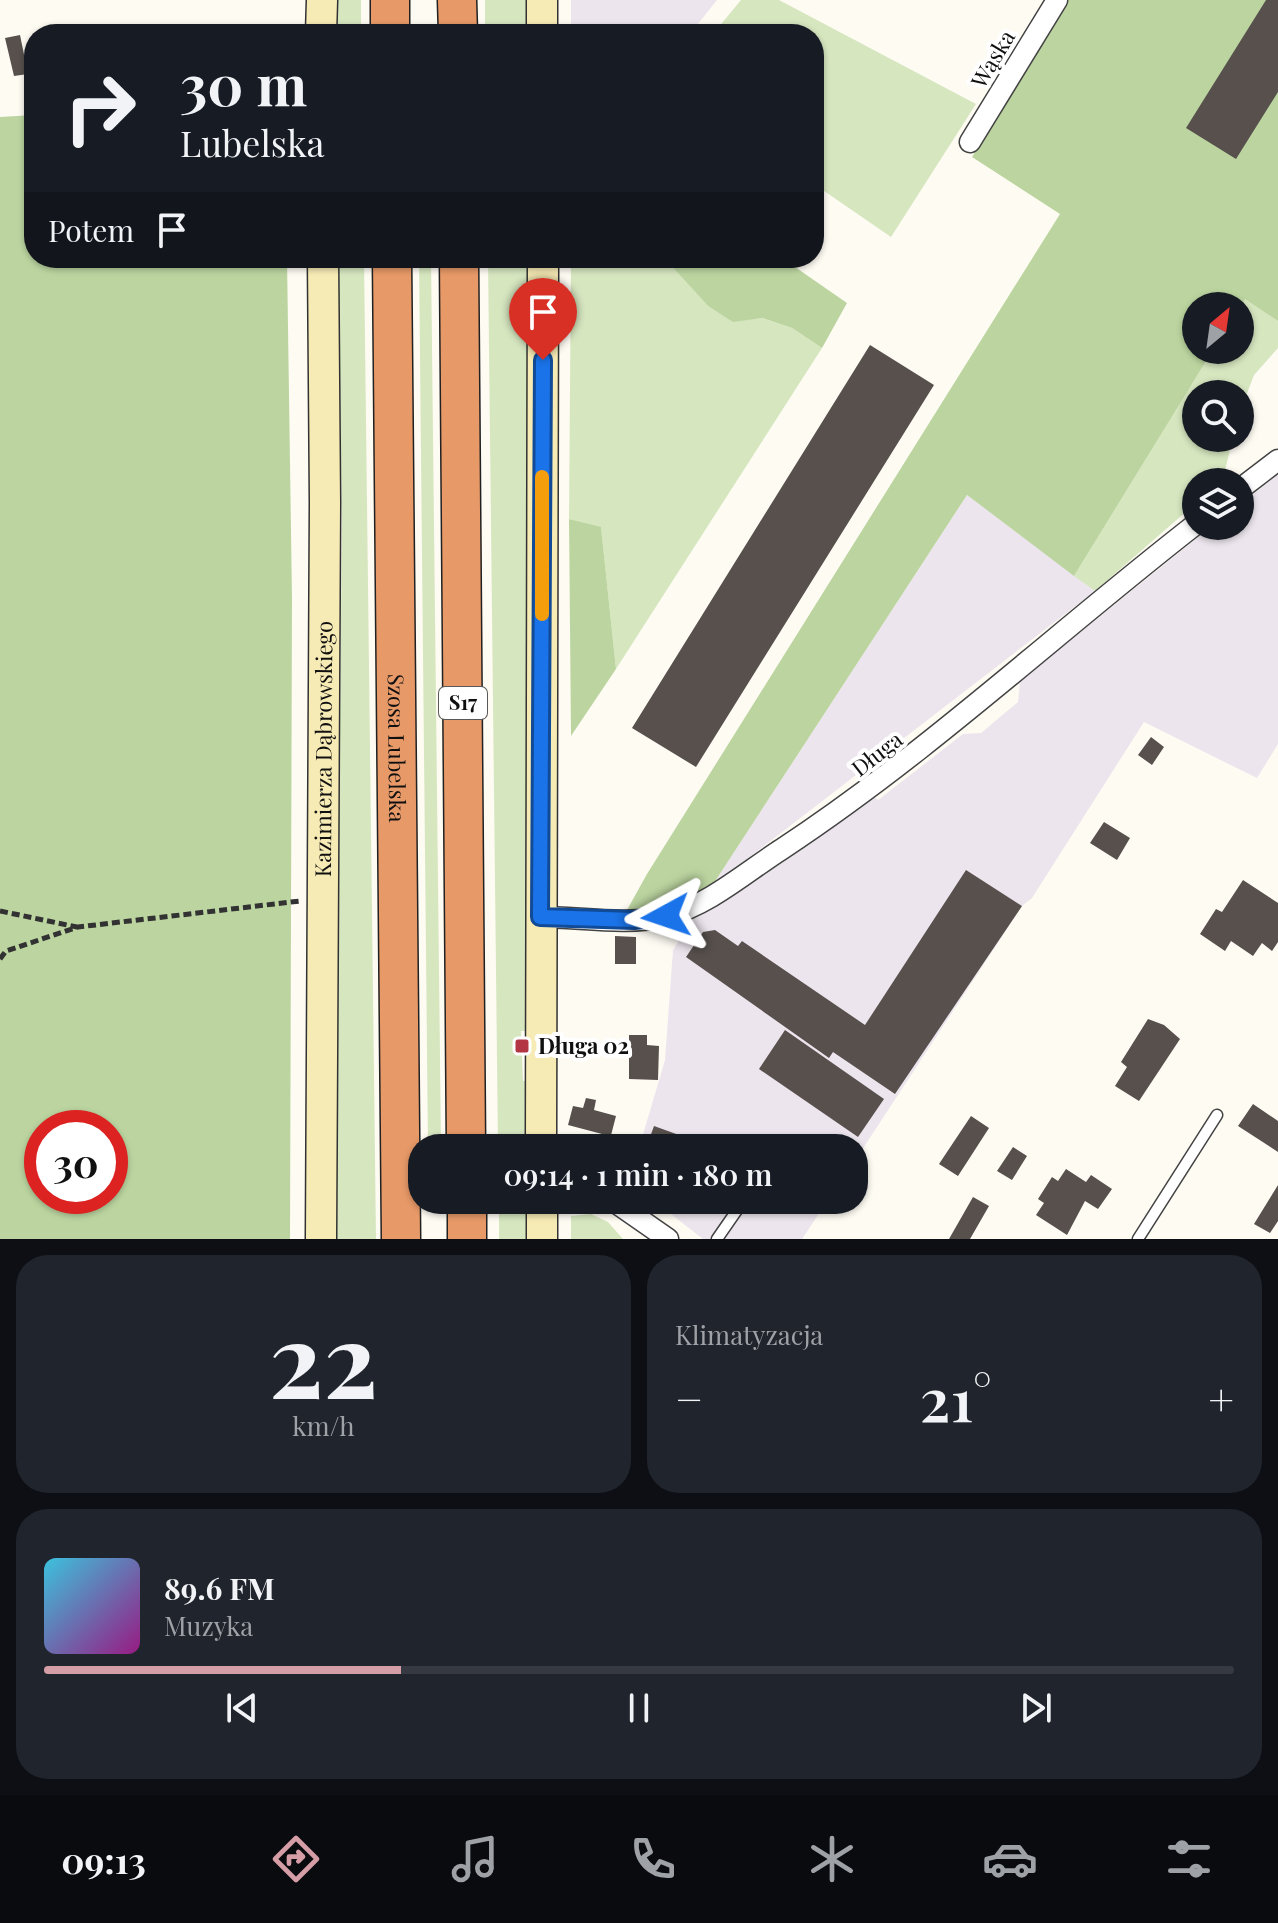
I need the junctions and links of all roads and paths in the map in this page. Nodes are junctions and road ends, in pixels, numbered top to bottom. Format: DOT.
graph roads {
  1 [pos="322,0"];
  2 [pos="390,0"];
  3 [pos="457,0"];
  4 [pos="542,0"];
  5 [pos="1057,0"];
  6 [pos="321,24"];
  7 [pos="390,24"];
  8 [pos="458,24"];
  9 [pos="542,24"];
  10 [pos="970,142"];
  11 [pos="323,268"];
  12 [pos="392,268"];
  13 [pos="459,268"];
  14 [pos="543,268"];
  15 [pos="1278,460"];
  16 [pos="1254,478"];
  17 [pos="1182,536"];
  18 [pos="325,901"];
  19 [pos="0,911"];
  20 [pos="540,917"];
  21 [pos="78,927"];
  22 [pos="0,959"];
  23 [pos="1217,1115"];
  24 [pos="466,1134"];
  25 [pos="541,1134"];
  26 [pos="467,1214"];
  27 [pos="542,1214"];
  28 [pos="632,1214"];
  29 [pos="734,1214"];
  30 [pos="321,1239"];
  31 [pos="401,1239"];
  32 [pos="467,1239"];
  33 [pos="542,1239"];
  34 [pos="668,1239"];
  35 [pos="717,1239"];
  36 [pos="1138,1239"];
  1 -- 6 [label="street"];
  2 -- 7 [label="highway"];
  3 -- 8 [label="highway"];
  4 -- 9 [label="street"];
  5 -- 10 [label="street, Wąska"];
  11 -- 18 [label="street, Kazimierza Dąbrowskiego"];
  12 -- 31 [label="highway, Szosa Lubelska"];
  13 -- 24 [label="highway, S17"];
  14 -- 20 [label="street"];
  15 -- 16 [label="street"];
  17 -- 20 [label="street, Długa"];
  18 -- 21 [label="path"];
  18 -- 30 [label="street, Kazimierza Dąbrowskiego"];
  19 -- 21 [label="path"];
  20 -- 25 [label="street"];
  21 -- 22 [label="path"];
  23 -- 36 [label="lane"];
  26 -- 32 [label="highway"];
  27 -- 33 [label="street"];
  28 -- 34 [label="street"];
  29 -- 35 [label="lane"];
}
